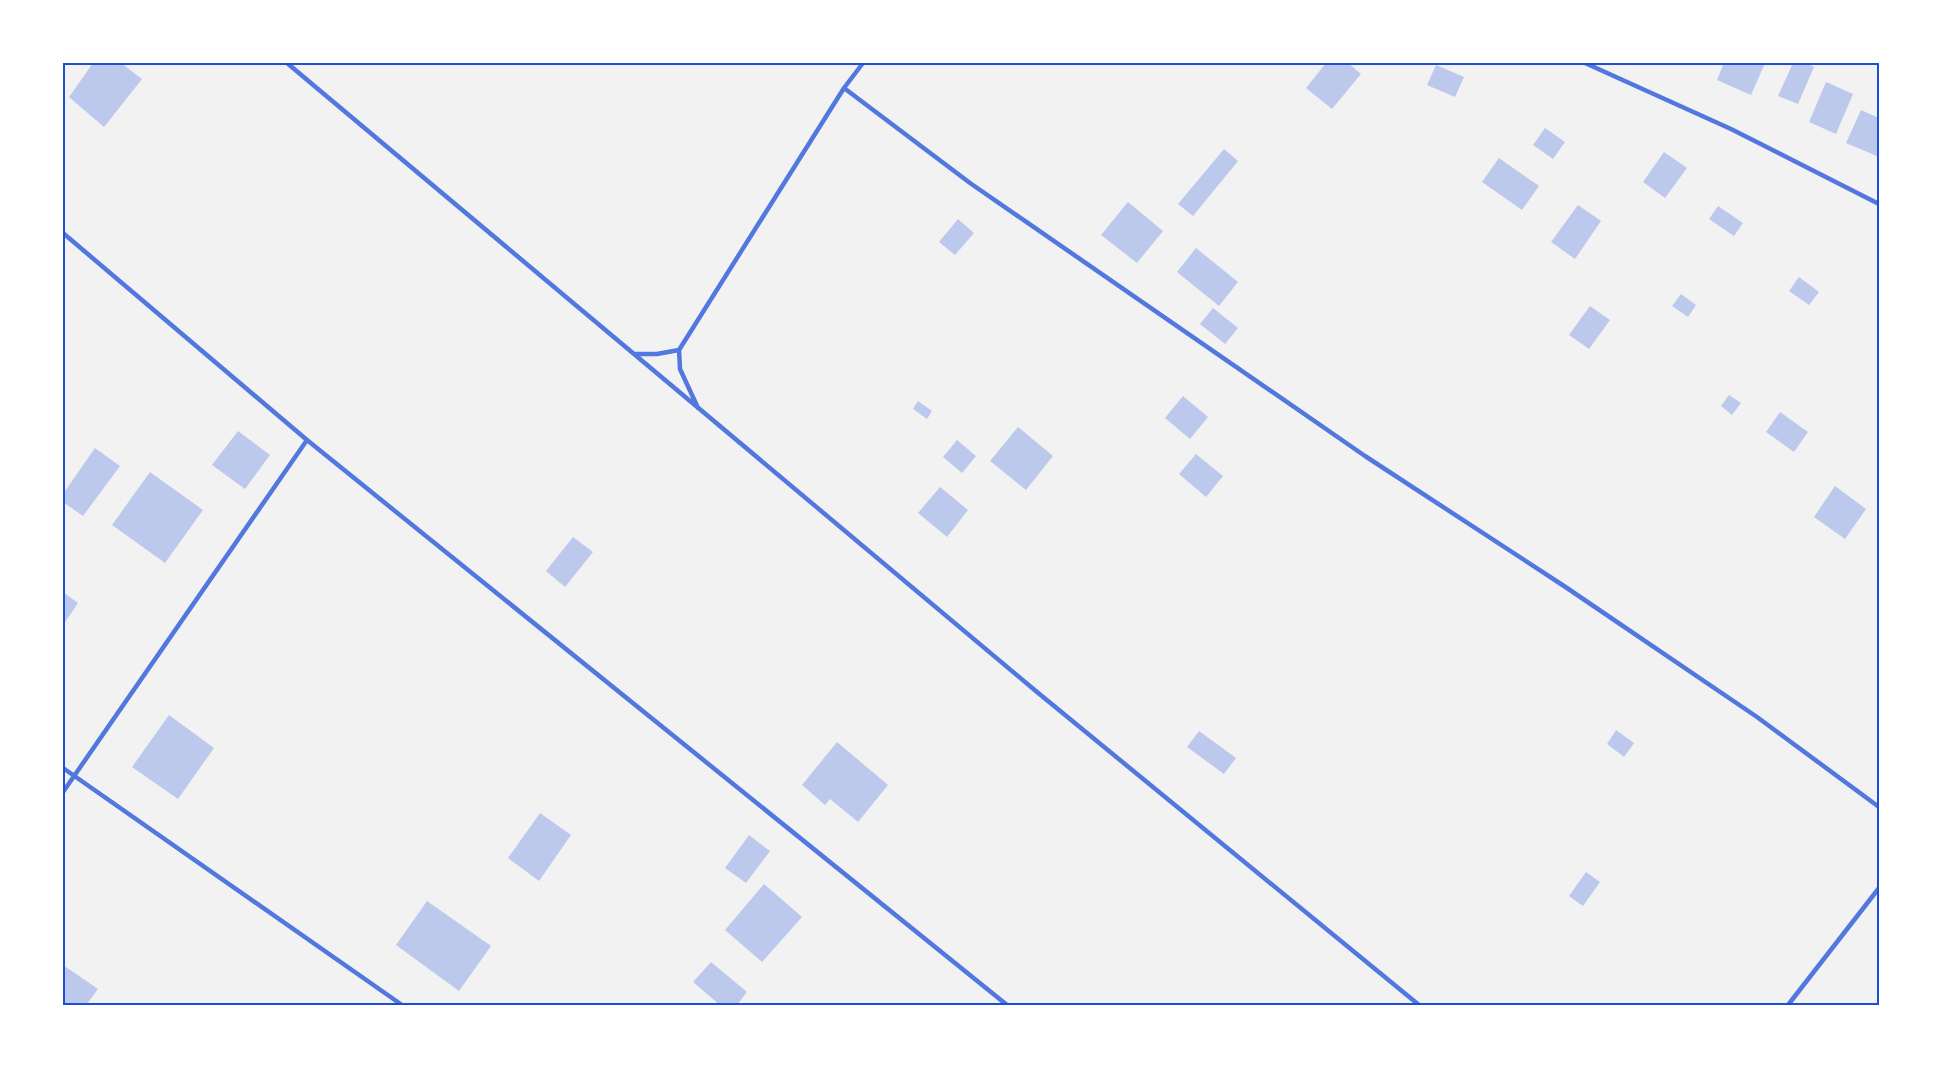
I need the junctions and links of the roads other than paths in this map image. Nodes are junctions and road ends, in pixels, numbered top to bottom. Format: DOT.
graph roads {
  1 [pos="286,63"];
  2 [pos="863,63"];
  3 [pos="1585,63"];
  4 [pos="844,88"];
  5 [pos="1879,204"];
  6 [pos="63,233"];
  7 [pos="679,350"];
  8 [pos="634,354"];
  9 [pos="699,410"];
  10 [pos="307,440"];
  11 [pos="63,768"];
  12 [pos="74,776"];
  13 [pos="63,792"];
  14 [pos="1879,807"];
  15 [pos="1879,888"];
  16 [pos="402,1005"];
  17 [pos="1006,1005"];
  18 [pos="1419,1005"];
  19 [pos="1788,1005"];
  1 -- 8 [label="lane"];
  2 -- 4 [label="lane"];
  3 -- 5 [label="lane"];
  4 -- 7 [label="lane"];
  4 -- 14 [label="lane"];
  6 -- 10 [label="lane"];
  7 -- 8 [label="lane"];
  7 -- 9 [label="lane"];
  8 -- 9 [label="lane"];
  9 -- 18 [label="lane"];
  10 -- 12 [label="lane"];
  10 -- 17 [label="lane"];
  11 -- 12 [label="lane"];
  12 -- 13 [label="lane"];
  12 -- 16 [label="lane"];
  15 -- 19 [label="lane"];
}
